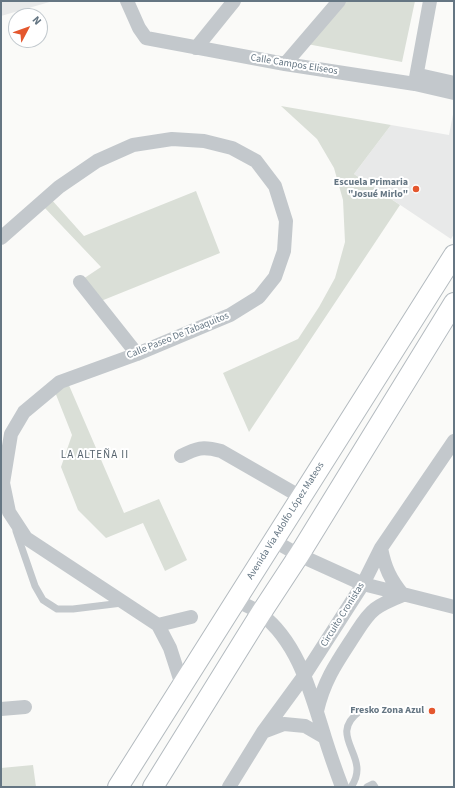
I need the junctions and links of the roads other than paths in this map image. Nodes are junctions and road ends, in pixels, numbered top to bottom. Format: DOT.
graph roads {
  1 [pos="127,1"];
  2 [pos="234,1"];
  3 [pos="339,1"];
  4 [pos="430,1"];
  5 [pos="199,44"];
  6 [pos="289,59"];
  7 [pos="415,79"];
  8 [pos="454,82"];
  9 [pos="454,93"];
  10 [pos="1,238"];
  11 [pos="454,255"];
  12 [pos="80,282"];
  13 [pos="454,303"];
  14 [pos="137,354"];
  15 [pos="454,441"];
  16 [pos="181,456"];
  17 [pos="301,497"];
  18 [pos="9,512"];
  19 [pos="274,542"];
  20 [pos="381,548"];
  21 [pos="299,555"];
  22 [pos="363,584"];
  23 [pos="402,595"];
  24 [pos="237,601"];
  25 [pos="124,603"];
  26 [pos="454,607"];
  27 [pos="261,613"];
  28 [pos="191,617"];
  29 [pos="158,625"];
  30 [pos="304,676"];
  31 [pos="182,685"];
  32 [pos="24,707"];
  33 [pos="1,708"];
  34 [pos="317,711"];
  35 [pos="360,711"];
  36 [pos="263,732"];
  37 [pos="324,737"];
  38 [pos="118,787"];
  39 [pos="153,787"];
  40 [pos="229,787"];
  41 [pos="342,787"];
  42 [pos="351,787"];
  1 -- 5 [label="street, Calle Campos Eliseos"];
  2 -- 5 [label="street"];
  3 -- 6 [label="street"];
  4 -- 7 [label="street"];
  5 -- 6 [label="street, Calle Campos Eliseos"];
  6 -- 7 [label="street, Calle Campos Eliseos"];
  7 -- 8 [label="street, Calle Campos Eliseos"];
  7 -- 9 [label="street, Calle Campos Eliseos"];
  10 -- 14 [label="street, Calle Paseo De Tabaquitos"];
  11 -- 17 [label="main road, Avenida Via Adolfo López Mateos"];
  12 -- 14 [label="street"];
  13 -- 21 [label="main road"];
  14 -- 18 [label="street, Calle Paseo De Tabaquitos"];
  15 -- 20 [label="street, Circuito Cronistas"];
  16 -- 17 [label="street"];
  17 -- 19 [label="main road, Avenida Via Adolfo López Mateos"];
  18 -- 25 [label="street, Calle Paseo De Tabaquitos"];
  18 -- 25 [label="lane"];
  19 -- 21 [label="street"];
  19 -- 24 [label="main road, Avenida Via Adolfo López Mateos"];
  20 -- 22 [label="street, Circuito Cronistas"];
  20 -- 23 [label="street"];
  21 -- 22 [label="street"];
  21 -- 27 [label="main road"];
  22 -- 23 [label="street"];
  22 -- 30 [label="street, Circuito Cronistas"];
  23 -- 26 [label="street"];
  23 -- 34 [label="street"];
  24 -- 27 [label="street"];
  24 -- 31 [label="main road, Avenida Via Adolfo López Mateos"];
  25 -- 29 [label="street, Calle Paseo De Tabaquitos"];
  27 -- 30 [label="street"];
  27 -- 39 [label="main road"];
  28 -- 29 [label="street"];
  29 -- 31 [label="street, Calle Paseo De Tabaquitos"];
  30 -- 34 [label="street"];
  30 -- 36 [label="street, Circuito Cronistas"];
  31 -- 38 [label="main road, Avenida Via Adolfo López Mateos"];
  32 -- 33 [label="street"];
  34 -- 37 [label="street"];
  35 -- 42 [label="lane"];
  36 -- 37 [label="street"];
  36 -- 40 [label="street, Circuito Cronistas"];
  37 -- 41 [label="street"];
}
